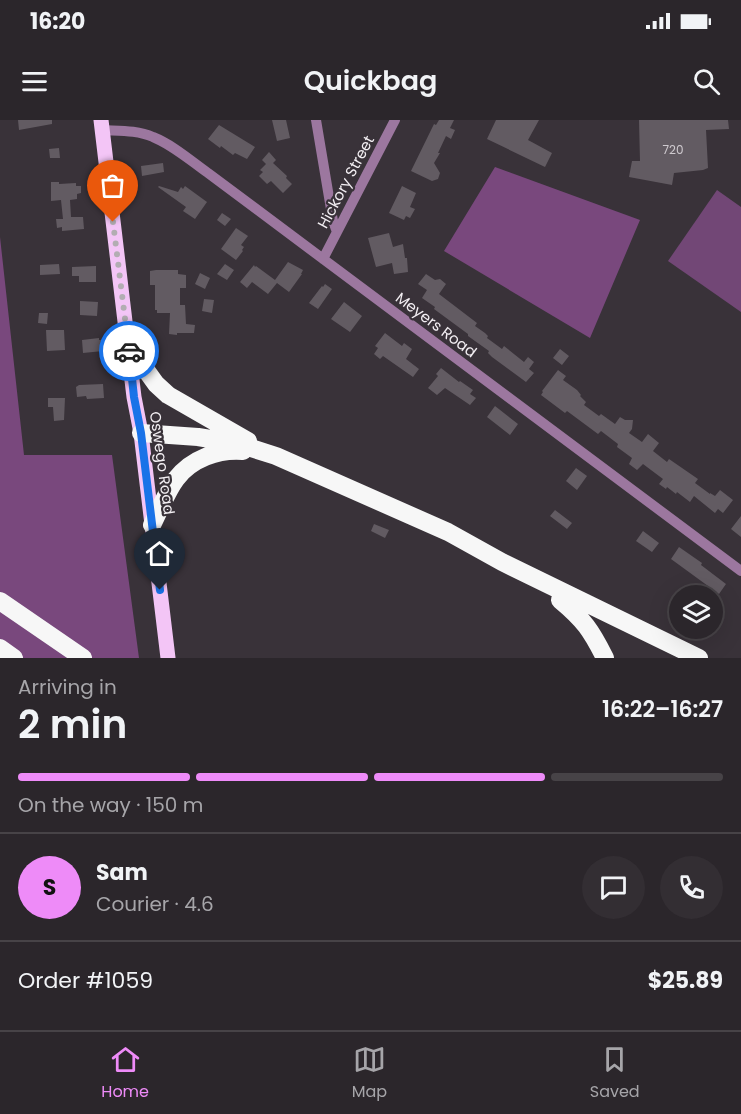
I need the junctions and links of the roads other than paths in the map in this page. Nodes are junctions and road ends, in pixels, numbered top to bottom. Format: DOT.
graph roads {
  1 [pos="316,120"];
  2 [pos="396,120"];
  3 [pos="102,125"];
  4 [pos="337,232"];
  5 [pos="323,259"];
  6 [pos="128,345"];
  7 [pos="141,433"];
  8 [pos="276,456"];
  9 [pos="387,505"];
  10 [pos="152,525"];
  11 [pos="741,571"];
  12 [pos="560,600"];
  13 [pos="0,601"];
  14 [pos="0,648"];
  15 [pos="14,658"];
  16 [pos="83,658"];
  17 [pos="168,658"];
  18 [pos="605,658"];
  19 [pos="681,658"];
  20 [pos="699,658"];
  1 -- 4 [label="street"];
  2 -- 4 [label="street, Hickory Street"];
  3 -- 5 [label="street, Meyers Road"];
  3 -- 6 [label="main road, Oswego Road"];
  4 -- 5 [label="street, Hickory Street"];
  5 -- 11 [label="street, Meyers Road"];
  6 -- 7 [label="main road, Oswego Road"];
  6 -- 8 [label="highway"];
  7 -- 8 [label="highway"];
  7 -- 10 [label="main road, Oswego Road"];
  8 -- 9 [label="highway"];
  8 -- 10 [label="highway"];
  9 -- 12 [label="highway"];
  9 -- 20 [label="highway"];
  10 -- 17 [label="main road, Oswego Road"];
  12 -- 18 [label="highway"];
  12 -- 19 [label="highway"];
  13 -- 16 [label="highway"];
  14 -- 15 [label="highway"];
}
